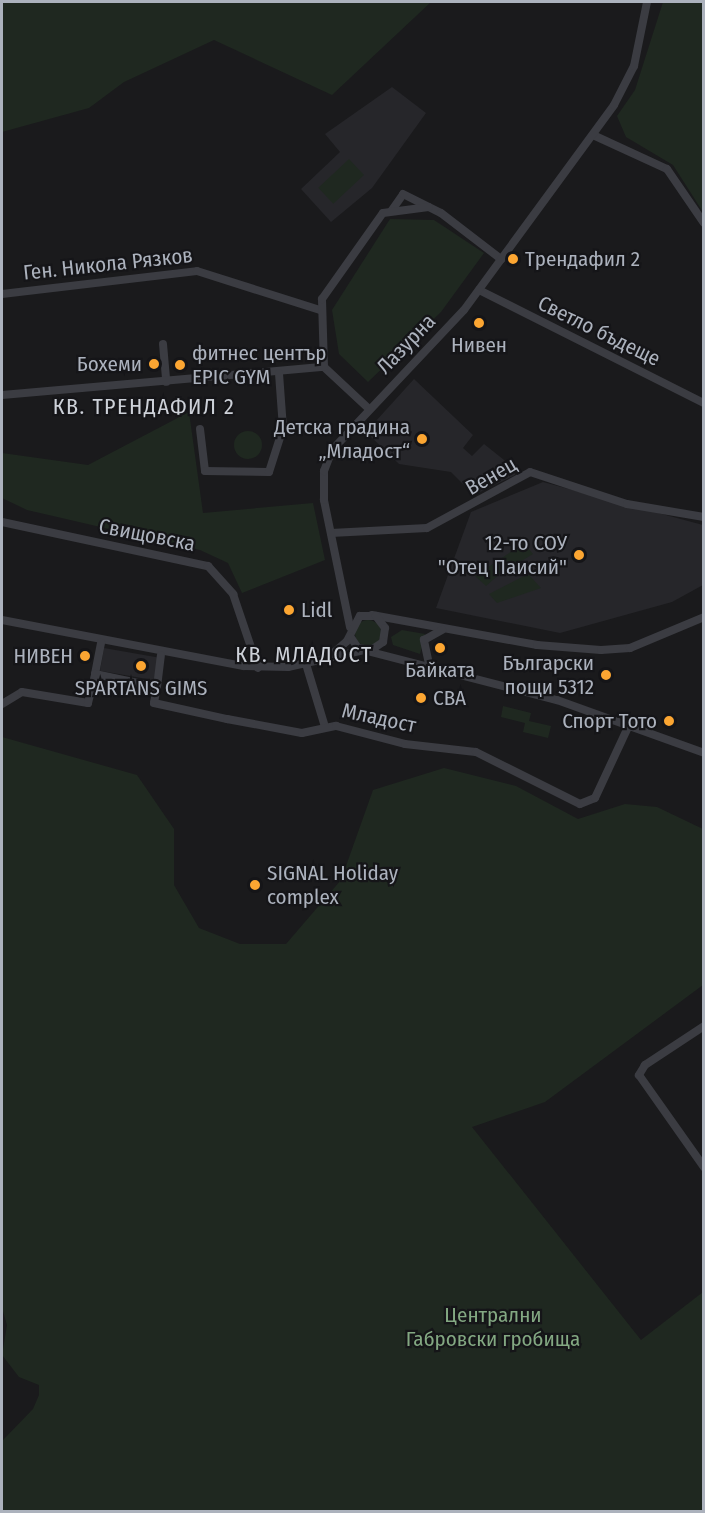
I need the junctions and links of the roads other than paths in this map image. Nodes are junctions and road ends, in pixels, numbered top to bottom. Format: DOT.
graph roads {
  1 [pos="647,2"];
  2 [pos="593,135"];
  3 [pos="429,207"];
  4 [pos="392,210"];
  5 [pos="704,223"];
  6 [pos="501,260"];
  7 [pos="479,290"];
  8 [pos="2,294"];
  9 [pos="320,310"];
  10 [pos="163,344"];
  11 [pos="324,367"];
  12 [pos="279,373"];
  13 [pos="166,382"];
  14 [pos="2,396"];
  15 [pos="704,403"];
  16 [pos="368,408"];
  17 [pos="200,429"];
  18 [pos="704,517"];
  19 [pos="2,522"];
  20 [pos="331,533"];
  21 [pos="346,601"];
  22 [pos="370,615"];
  23 [pos="704,617"];
  24 [pos="2,620"];
  25 [pos="409,623"];
  26 [pos="350,627"];
  27 [pos="446,629"];
  28 [pos="385,635"];
  29 [pos="350,636"];
  30 [pos="101,643"];
  31 [pos="365,650"];
  32 [pos="161,655"];
  33 [pos="327,657"];
  34 [pos="403,658"];
  35 [pos="306,664"];
  36 [pos="429,664"];
  37 [pos="258,668"];
  38 [pos="95,675"];
  39 [pos="157,687"];
  40 [pos="2,704"];
  41 [pos="630,723"];
  42 [pos="325,727"];
  43 [pos="704,753"];
  44 [pos="704,1026"];
  45 [pos="704,1167"];
  1 -- 2 [label="street, Лазурна"];
  2 -- 5 [label="street"];
  2 -- 6 [label="street, Лазурна"];
  3 -- 4 [label="street"];
  3 -- 4 [label="street"];
  3 -- 6 [label="street"];
  4 -- 9 [label="street"];
  6 -- 7 [label="street, Лазурна"];
  7 -- 15 [label="street, Светло бъдеще"];
  7 -- 16 [label="street, Лазурна"];
  8 -- 9 [label="street, Ген. Никола Рязков"];
  9 -- 11 [label="street"];
  10 -- 13 [label="street"];
  11 -- 12 [label="street"];
  11 -- 16 [label="street"];
  12 -- 13 [label="street"];
  12 -- 17 [label="street"];
  13 -- 14 [label="street"];
  16 -- 20 [label="street, Лазурна"];
  18 -- 20 [label="street, Венец"];
  19 -- 37 [label="street, Свищовска"];
  20 -- 21 [label="street, Лазурна"];
  21 -- 22 [label="street"];
  21 -- 26 [label="street, Лазурна"];
  22 -- 25 [label="street"];
  22 -- 26 [label="street"];
  22 -- 28 [label="street"];
  23 -- 27 [label="street"];
  24 -- 30 [label="street"];
  25 -- 27 [label="street"];
  25 -- 28 [label="street"];
  26 -- 29 [label="street, Лазурна"];
  27 -- 36 [label="street"];
  28 -- 31 [label="street"];
  28 -- 34 [label="street"];
  29 -- 31 [label="street"];
  29 -- 33 [label="street"];
  30 -- 32 [label="street"];
  30 -- 38 [label="street"];
  31 -- 33 [label="street"];
  31 -- 34 [label="street"];
  32 -- 37 [label="street"];
  32 -- 39 [label="street"];
  33 -- 35 [label="street"];
  34 -- 36 [label="street"];
  35 -- 37 [label="street"];
  35 -- 42 [label="street"];
  36 -- 41 [label="street"];
  38 -- 39 [label="street"];
  38 -- 40 [label="street"];
  39 -- 42 [label="street, Младост"];
  41 -- 42 [label="street, Младост"];
  41 -- 43 [label="street"];
  44 -- 45 [label="street"];
}
